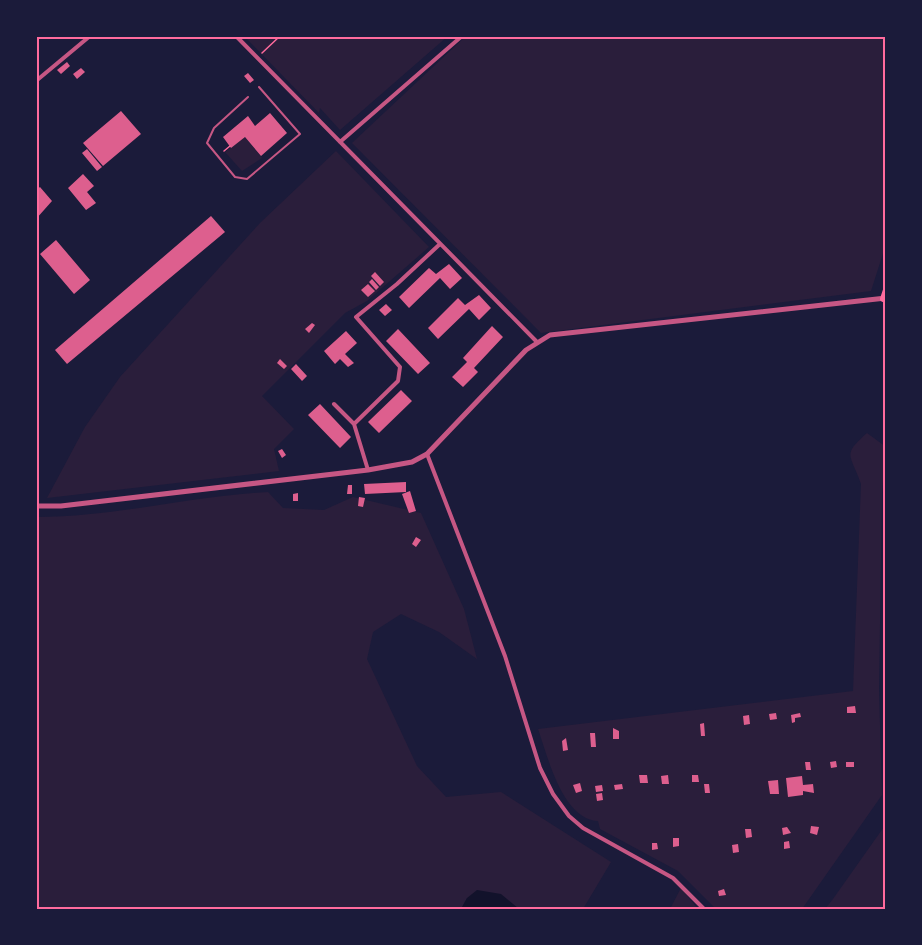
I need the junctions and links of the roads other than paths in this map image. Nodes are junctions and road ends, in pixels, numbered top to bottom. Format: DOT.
graph roads {
  1 [pos="90,36"];
  2 [pos="236,36"];
  3 [pos="462,36"];
  4 [pos="36,81"];
  5 [pos="259,87"];
  6 [pos="248,97"];
  7 [pos="340,142"];
  8 [pos="440,244"];
  9 [pos="886,290"];
  10 [pos="885,298"];
  11 [pos="537,342"];
  12 [pos="334,404"];
  13 [pos="354,424"];
  14 [pos="427,454"];
  15 [pos="368,470"];
  16 [pos="36,506"];
  17 [pos="886,547"];
  18 [pos="886,610"];
  19 [pos="704,909"];
  1 -- 4 [label="street"];
  2 -- 7 [label="street"];
  3 -- 7 [label="street"];
  5 -- 6 [label="lane"];
  7 -- 8 [label="street"];
  8 -- 11 [label="street"];
  8 -- 13 [label="street"];
  9 -- 10 [label="main road"];
  10 -- 11 [label="street"];
  11 -- 14 [label="street"];
  12 -- 13 [label="street"];
  13 -- 15 [label="street"];
  14 -- 15 [label="street"];
  14 -- 19 [label="street"];
  15 -- 16 [label="street"];
  17 -- 18 [label="main road"];
}
